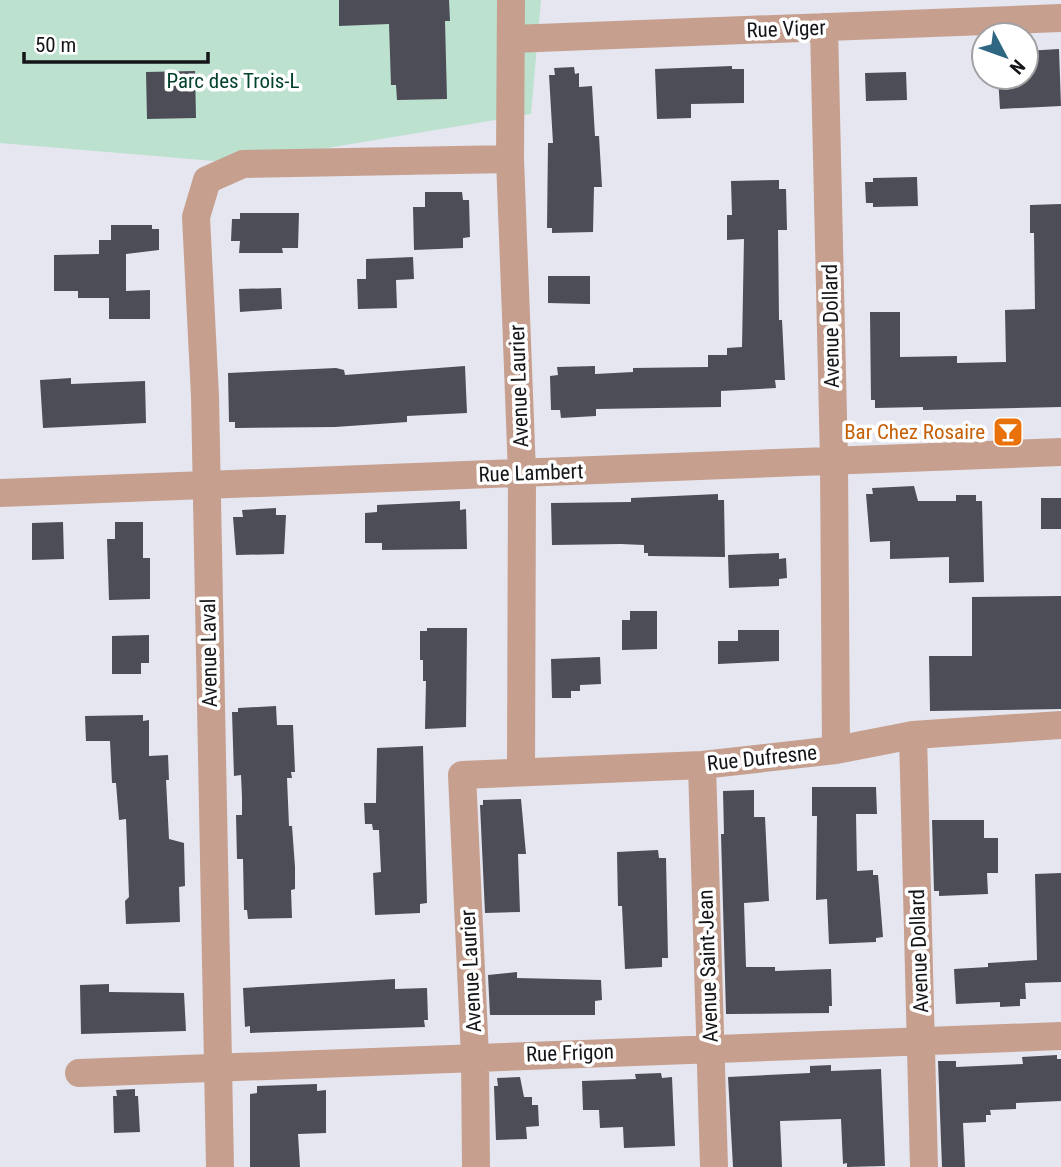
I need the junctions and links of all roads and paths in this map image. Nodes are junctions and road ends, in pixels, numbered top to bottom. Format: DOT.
graph roads {
  1 [pos="510,0"];
  2 [pos="1061,18"];
  3 [pos="824,27"];
  4 [pos="512,38"];
  5 [pos="510,159"];
  6 [pos="1061,452"];
  7 [pos="834,461"];
  8 [pos="522,473"];
  9 [pos="206,485"];
  10 [pos="0,493"];
  11 [pos="1061,725"];
  12 [pos="912,736"];
  13 [pos="836,750"];
  14 [pos="702,765"];
  15 [pos="521,772"];
  16 [pos="462,775"];
  17 [pos="1061,1036"];
  18 [pos="922,1041"];
  19 [pos="711,1048"];
  20 [pos="475,1057"];
  21 [pos="216,1066"];
  22 [pos="79,1073"];
  23 [pos="220,1167"];
  24 [pos="476,1167"];
  25 [pos="714,1167"];
  26 [pos="924,1167"];
  1 -- 4 [label="street, Avenue Laurier"];
  2 -- 3 [label="street, Rue Viger"];
  3 -- 4 [label="street, Rue Viger"];
  3 -- 7 [label="street, Avenue Dollard"];
  4 -- 5 [label="street, Avenue Laurier"];
  5 -- 8 [label="street, Avenue Laurier"];
  5 -- 9 [label="street, Avenue Laval"];
  6 -- 7 [label="street, Rue Lambert"];
  7 -- 8 [label="street, Rue Lambert"];
  7 -- 13 [label="street, Avenue Dollard"];
  8 -- 9 [label="street, Rue Lambert"];
  8 -- 15 [label="street, Avenue Laurier"];
  9 -- 10 [label="street, Rue Lambert"];
  9 -- 21 [label="street, Avenue Laval"];
  11 -- 12 [label="street, Rue Dufresne"];
  12 -- 13 [label="street, Rue Dufresne"];
  12 -- 18 [label="street, Avenue Dollard"];
  13 -- 14 [label="street, Rue Dufresne"];
  14 -- 15 [label="street, Rue Dufresne"];
  14 -- 19 [label="street, Avenue Saint-Jean"];
  15 -- 16 [label="street, Rue Dufresne"];
  16 -- 20 [label="street, Avenue Laurier"];
  17 -- 18 [label="street, Rue Frigon"];
  18 -- 19 [label="street, Rue Frigon"];
  18 -- 26 [label="street, Avenue Dollard"];
  19 -- 20 [label="street, Rue Frigon"];
  19 -- 25 [label="street, Avenue Saint-Jean"];
  20 -- 21 [label="street, Rue Frigon"];
  20 -- 24 [label="street, Avenue Laurier"];
  21 -- 22 [label="street, Rue Frigon"];
  21 -- 23 [label="street, Avenue Laval"];
}
